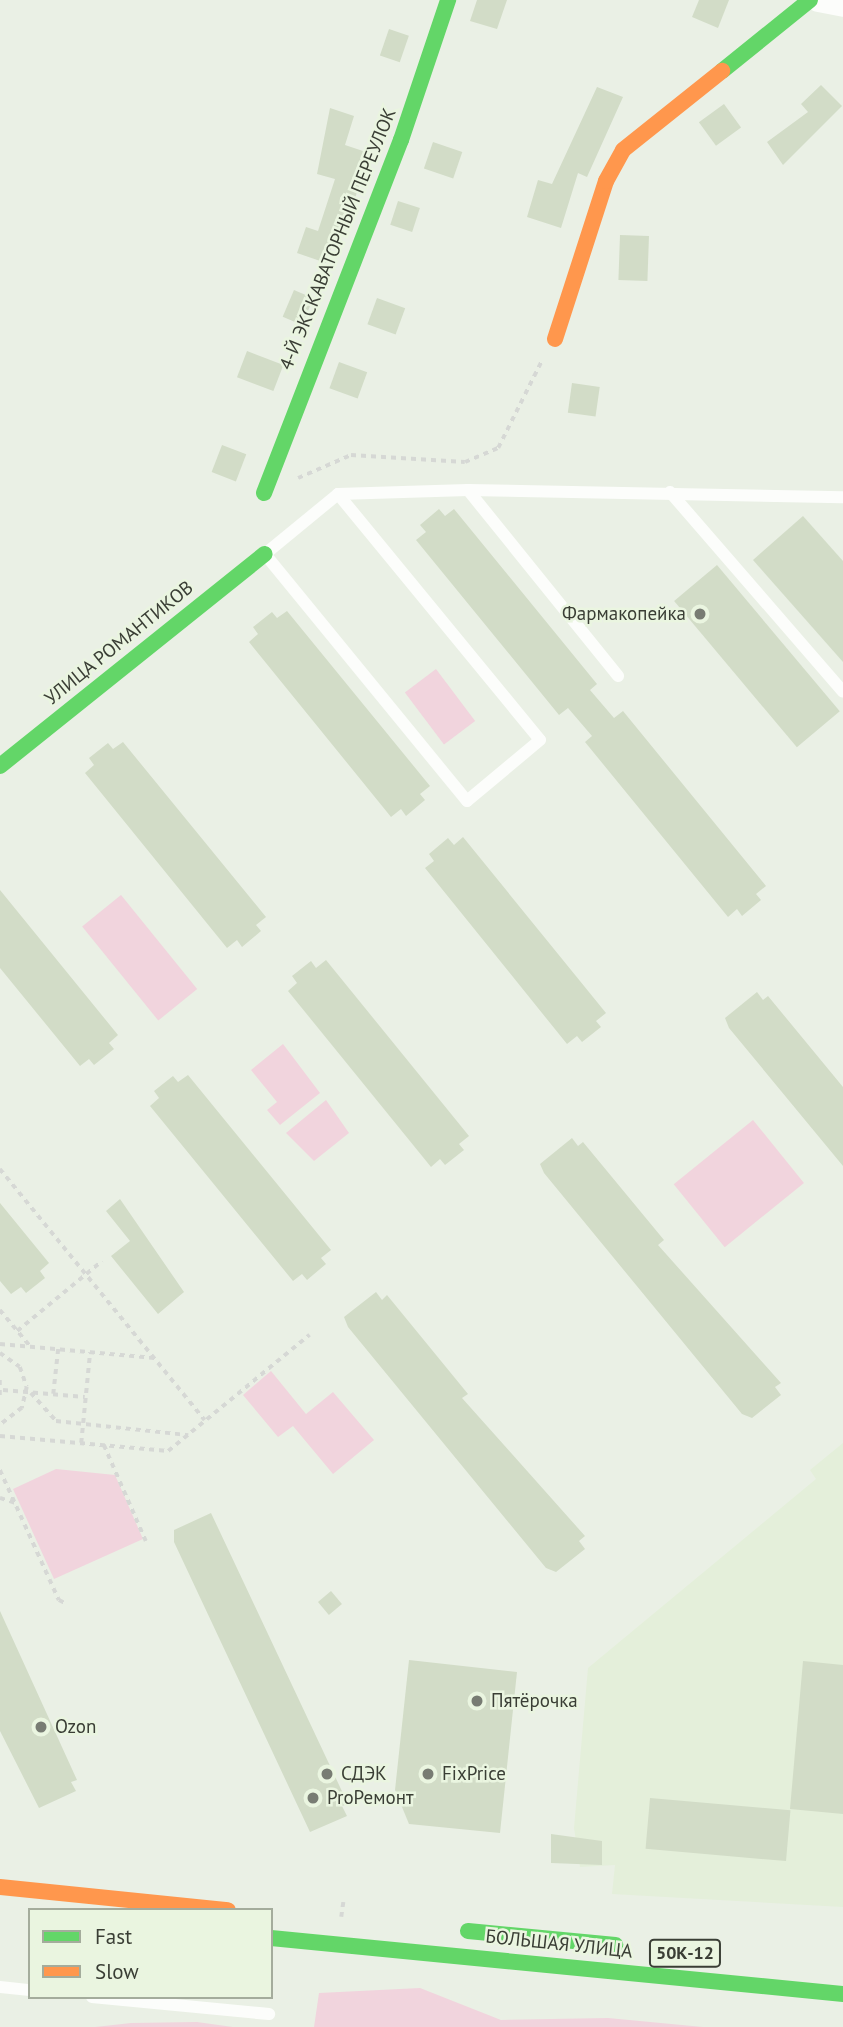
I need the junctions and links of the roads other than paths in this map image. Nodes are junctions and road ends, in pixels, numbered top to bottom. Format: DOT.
graph roads {
  1 [pos="448,0"];
  2 [pos="810,0"];
  3 [pos="818,0"];
  4 [pos="843,5"];
  5 [pos="555,339"];
  6 [pos="468,490"];
  7 [pos="670,492"];
  8 [pos="264,493"];
  9 [pos="338,494"];
  10 [pos="843,497"];
  11 [pos="265,554"];
  12 [pos="618,676"];
  13 [pos="843,692"];
  14 [pos="0,766"];
  15 [pos="0,1887"];
  16 [pos="209,1908"];
  17 [pos="279,1915"];
  18 [pos="444,1929"];
  19 [pos="274,1938"];
  20 [pos="637,1948"];
  21 [pos="0,1987"];
  22 [pos="28,1990"];
  23 [pos="843,1994"];
  24 [pos="113,1999"];
  25 [pos="269,2014"];
  1 -- 8 [label="street, 4-Й ЭКСКАВАТОРНЫЙ ПЕРЕУЛОК"];
  2 -- 5 [label="street"];
  3 -- 4 [label="street"];
  6 -- 7 [label="lane"];
  6 -- 9 [label="lane"];
  6 -- 12 [label="lane"];
  7 -- 10 [label="lane"];
  7 -- 13 [label="lane"];
  9 -- 11 [label="lane"];
  9 -- 11 [label="lane"];
  11 -- 14 [label="street, УЛИЦА РОМАНТИКОВ"];
  15 -- 16 [label="street"];
  17 -- 19 [label="street"];
  18 -- 20 [label="street, БОЛЬШАЯ УЛИЦА / 50К-12"];
  19 -- 23 [label="street, БОЛЬШАЯ УЛИЦА"];
  21 -- 22 [label="lane"];
  24 -- 25 [label="lane"];
}
